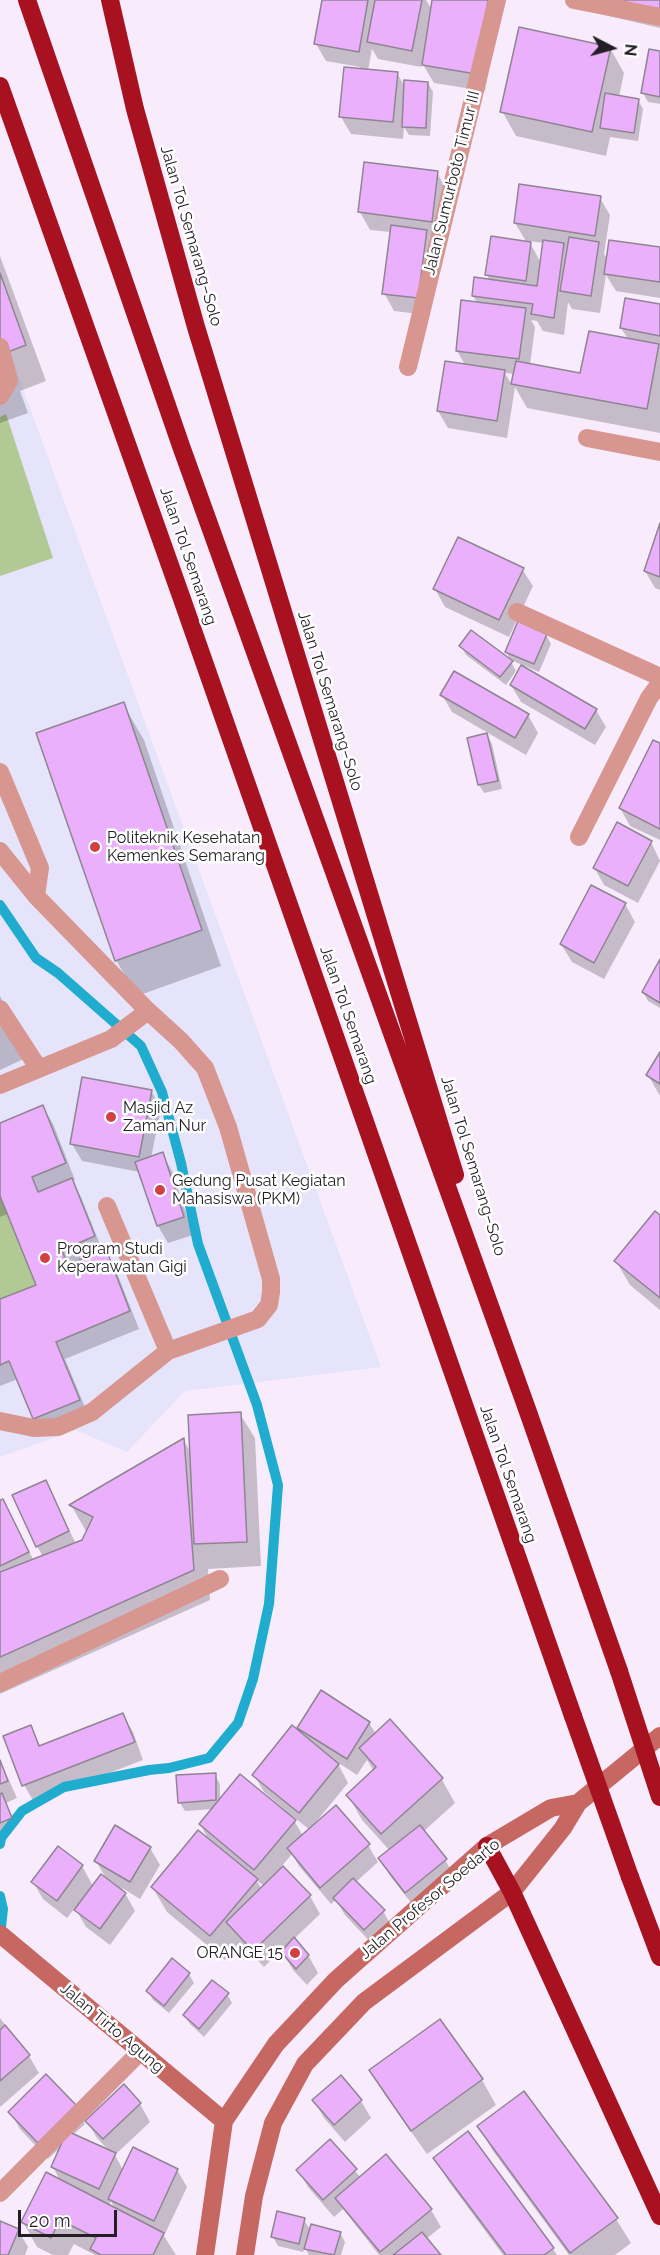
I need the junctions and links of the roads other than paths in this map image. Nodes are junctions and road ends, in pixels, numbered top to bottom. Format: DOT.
graph roads {
  1 [pos="27,0"];
  2 [pos="110,0"];
  3 [pos="497,0"];
  4 [pos="573,0"];
  5 [pos="660,17"];
  6 [pos="0,86"];
  7 [pos="0,347"];
  8 [pos="408,367"];
  9 [pos="0,396"];
  10 [pos="587,438"];
  11 [pos="660,452"];
  12 [pos="517,612"];
  13 [pos="660,677"];
  14 [pos="660,683"];
  15 [pos="0,772"];
  16 [pos="579,837"];
  17 [pos="0,851"];
  18 [pos="36,896"];
  19 [pos="0,1009"];
  20 [pos="141,1016"];
  21 [pos="39,1069"];
  22 [pos="0,1085"];
  23 [pos="107,1206"];
  24 [pos="168,1350"];
  25 [pos="527,1409"];
  26 [pos="0,1420"];
  27 [pos="220,1579"];
  28 [pos="0,1683"];
  29 [pos="660,1737"];
  30 [pos="660,1797"];
  31 [pos="578,1803"];
  32 [pos="488,1846"];
  33 [pos="512,1892"];
  34 [pos="7,1939"];
  35 [pos="660,1957"];
  36 [pos="140,2052"];
  37 [pos="224,2121"];
  38 [pos="0,2193"];
  39 [pos="660,2216"];
  40 [pos="205,2255"];
  41 [pos="246,2255"];
  1 -- 25 [label="highway, Jalan Tol Semarang"];
  2 -- 25 [label="highway, Jalan Tol Semarang–Solo"];
  3 -- 8 [label="street, Jalan Sumurboto Timur III"];
  4 -- 5 [label="street"];
  6 -- 35 [label="highway, Jalan Tol Semarang, bridge"];
  7 -- 9 [label="street"];
  10 -- 11 [label="street"];
  12 -- 13 [label="street"];
  14 -- 16 [label="street"];
  15 -- 18 [label="street"];
  17 -- 18 [label="street"];
  18 -- 20 [label="street"];
  19 -- 21 [label="street"];
  20 -- 21 [label="street"];
  20 -- 24 [label="street"];
  21 -- 22 [label="street"];
  23 -- 24 [label="street"];
  24 -- 26 [label="street"];
  25 -- 30 [label="highway, Jalan Tol Semarang, bridge"];
  27 -- 28 [label="street"];
  29 -- 31 [label="main road"];
  31 -- 32 [label="main road, Jalan Profesor Soedarto"];
  31 -- 33 [label="main road"];
  32 -- 33 [label="highway"];
  32 -- 37 [label="main road, Jalan Profesor Soedarto"];
  33 -- 39 [label="highway"];
  33 -- 41 [label="main road"];
  34 -- 36 [label="main road, Jalan Tirto Agung"];
  36 -- 37 [label="main road, Jalan Tirto Agung"];
  36 -- 38 [label="street"];
  37 -- 40 [label="main road, Jalan Profesor Soedarto"];
}
